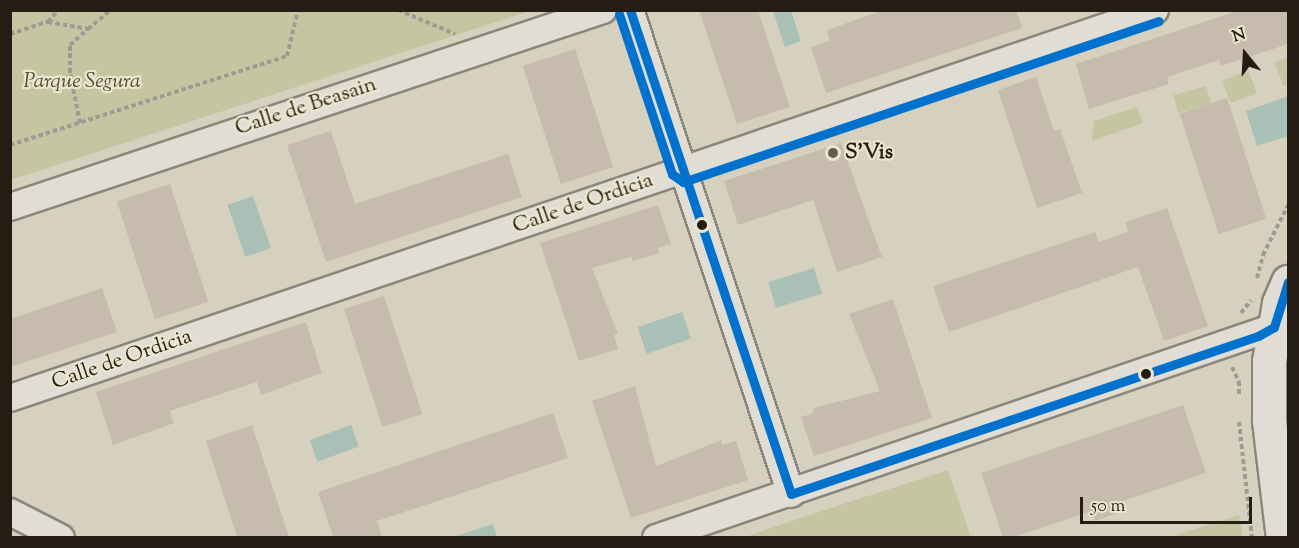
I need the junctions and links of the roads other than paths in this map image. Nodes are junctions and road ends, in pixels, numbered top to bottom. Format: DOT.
graph roads {
  1 [pos="603,10"];
  2 [pos="630,10"];
  3 [pos="1155,10"];
  4 [pos="683,170"];
  5 [pos="10,207"];
  6 [pos="1288,282"];
  7 [pos="1274,327"];
  8 [pos="10,398"];
  9 [pos="791,494"];
  10 [pos="10,512"];
  11 [pos="61,537"];
  12 [pos="656,537"];
  13 [pos="1283,537"];
  1 -- 5 [label="street, Calle de Beasain"];
  2 -- 4 [label="street"];
  3 -- 4 [label="street, Calle de Ordicia"];
  4 -- 8 [label="street, Calle de Ordicia"];
  4 -- 9 [label="street"];
  6 -- 7 [label="main road"];
  7 -- 9 [label="street"];
  7 -- 13 [label="main road"];
  9 -- 12 [label="street"];
  10 -- 11 [label="street"];
}
